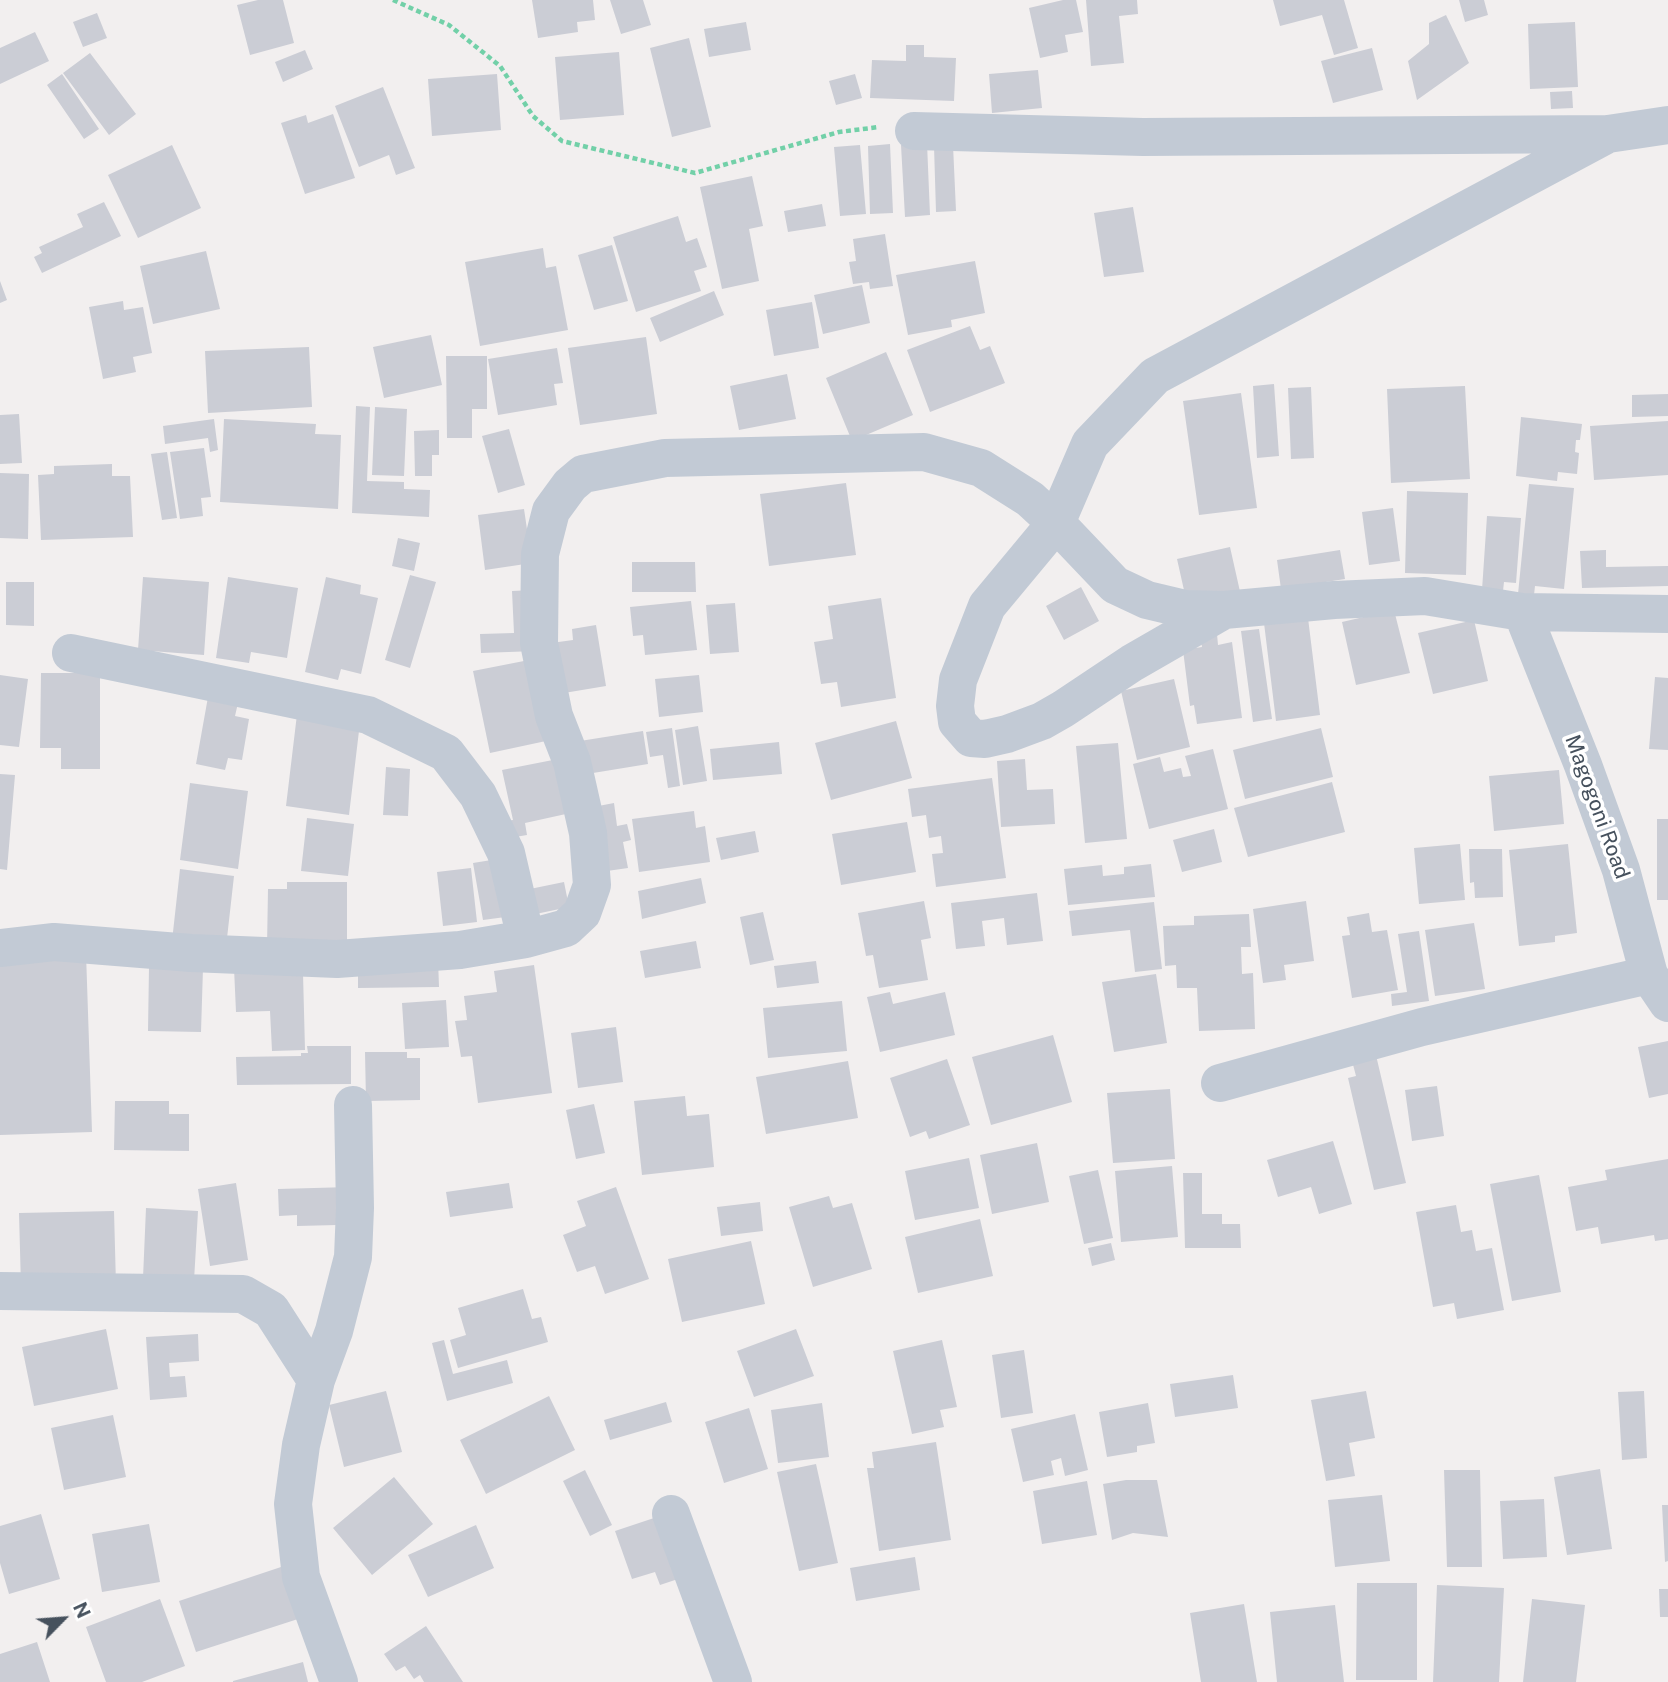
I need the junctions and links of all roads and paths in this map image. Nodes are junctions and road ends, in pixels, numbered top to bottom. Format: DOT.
graph roads {
  1 [pos="393,0"];
  2 [pos="1668,125"];
  3 [pos="914,131"];
  4 [pos="1608,134"];
  5 [pos="1056,523"];
  6 [pos="1224,610"];
  7 [pos="1522,612"];
  8 [pos="1668,614"];
  9 [pos="71,653"];
  10 [pos="526,939"];
  11 [pos="0,948"];
  12 [pos="1659,989"];
  13 [pos="1220,1083"];
  14 [pos="353,1105"];
  15 [pos="0,1291"];
  16 [pos="316,1380"];
  17 [pos="671,1514"];
  18 [pos="339,1682"];
  19 [pos="733,1682"];
  1 -- 3 [label="path"];
  2 -- 4 [label="street"];
  3 -- 4 [label="street"];
  4 -- 5 [label="street"];
  5 -- 6 [label="street"];
  5 -- 6 [label="street"];
  5 -- 10 [label="street"];
  6 -- 7 [label="street"];
  7 -- 8 [label="street"];
  7 -- 12 [label="street, Magogoni Road"];
  9 -- 10 [label="street"];
  10 -- 11 [label="street"];
  12 -- 13 [label="street"];
  14 -- 16 [label="street"];
  15 -- 16 [label="street"];
  16 -- 18 [label="street"];
  17 -- 19 [label="street"];
}
